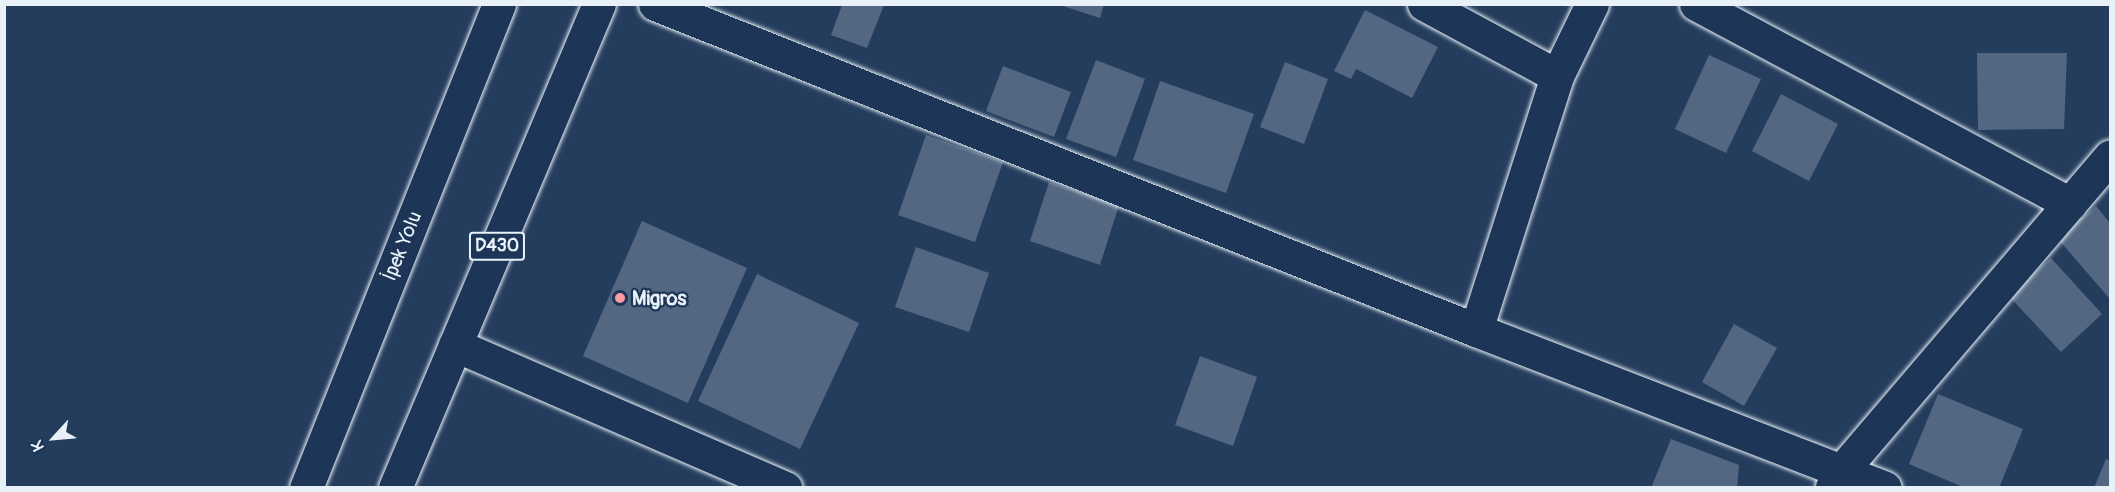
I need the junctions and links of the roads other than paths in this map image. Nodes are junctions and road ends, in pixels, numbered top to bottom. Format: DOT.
graph roads {
  1 [pos="499,4"];
  2 [pos="599,4"];
  3 [pos="655,4"];
  4 [pos="1424,4"];
  5 [pos="1593,4"];
  6 [pos="1696,4"];
  7 [pos="1557,76"];
  8 [pos="2110,156"];
  9 [pos="2070,204"];
  10 [pos="1476,330"];
  11 [pos="455,345"];
  12 [pos="1838,478"];
  13 [pos="306,488"];
  14 [pos="395,488"];
  15 [pos="785,488"];
  16 [pos="1885,488"];
  1 -- 13 [label="main road, İpek Yolu"];
  2 -- 11 [label="main road, D430"];
  3 -- 10 [label="main road"];
  4 -- 7 [label="main road"];
  5 -- 7 [label="main road"];
  6 -- 9 [label="main road"];
  7 -- 10 [label="main road"];
  8 -- 9 [label="main road"];
  9 -- 12 [label="main road"];
  10 -- 12 [label="main road"];
  11 -- 14 [label="main road, D430"];
  11 -- 15 [label="main road"];
  12 -- 16 [label="main road"];
}
